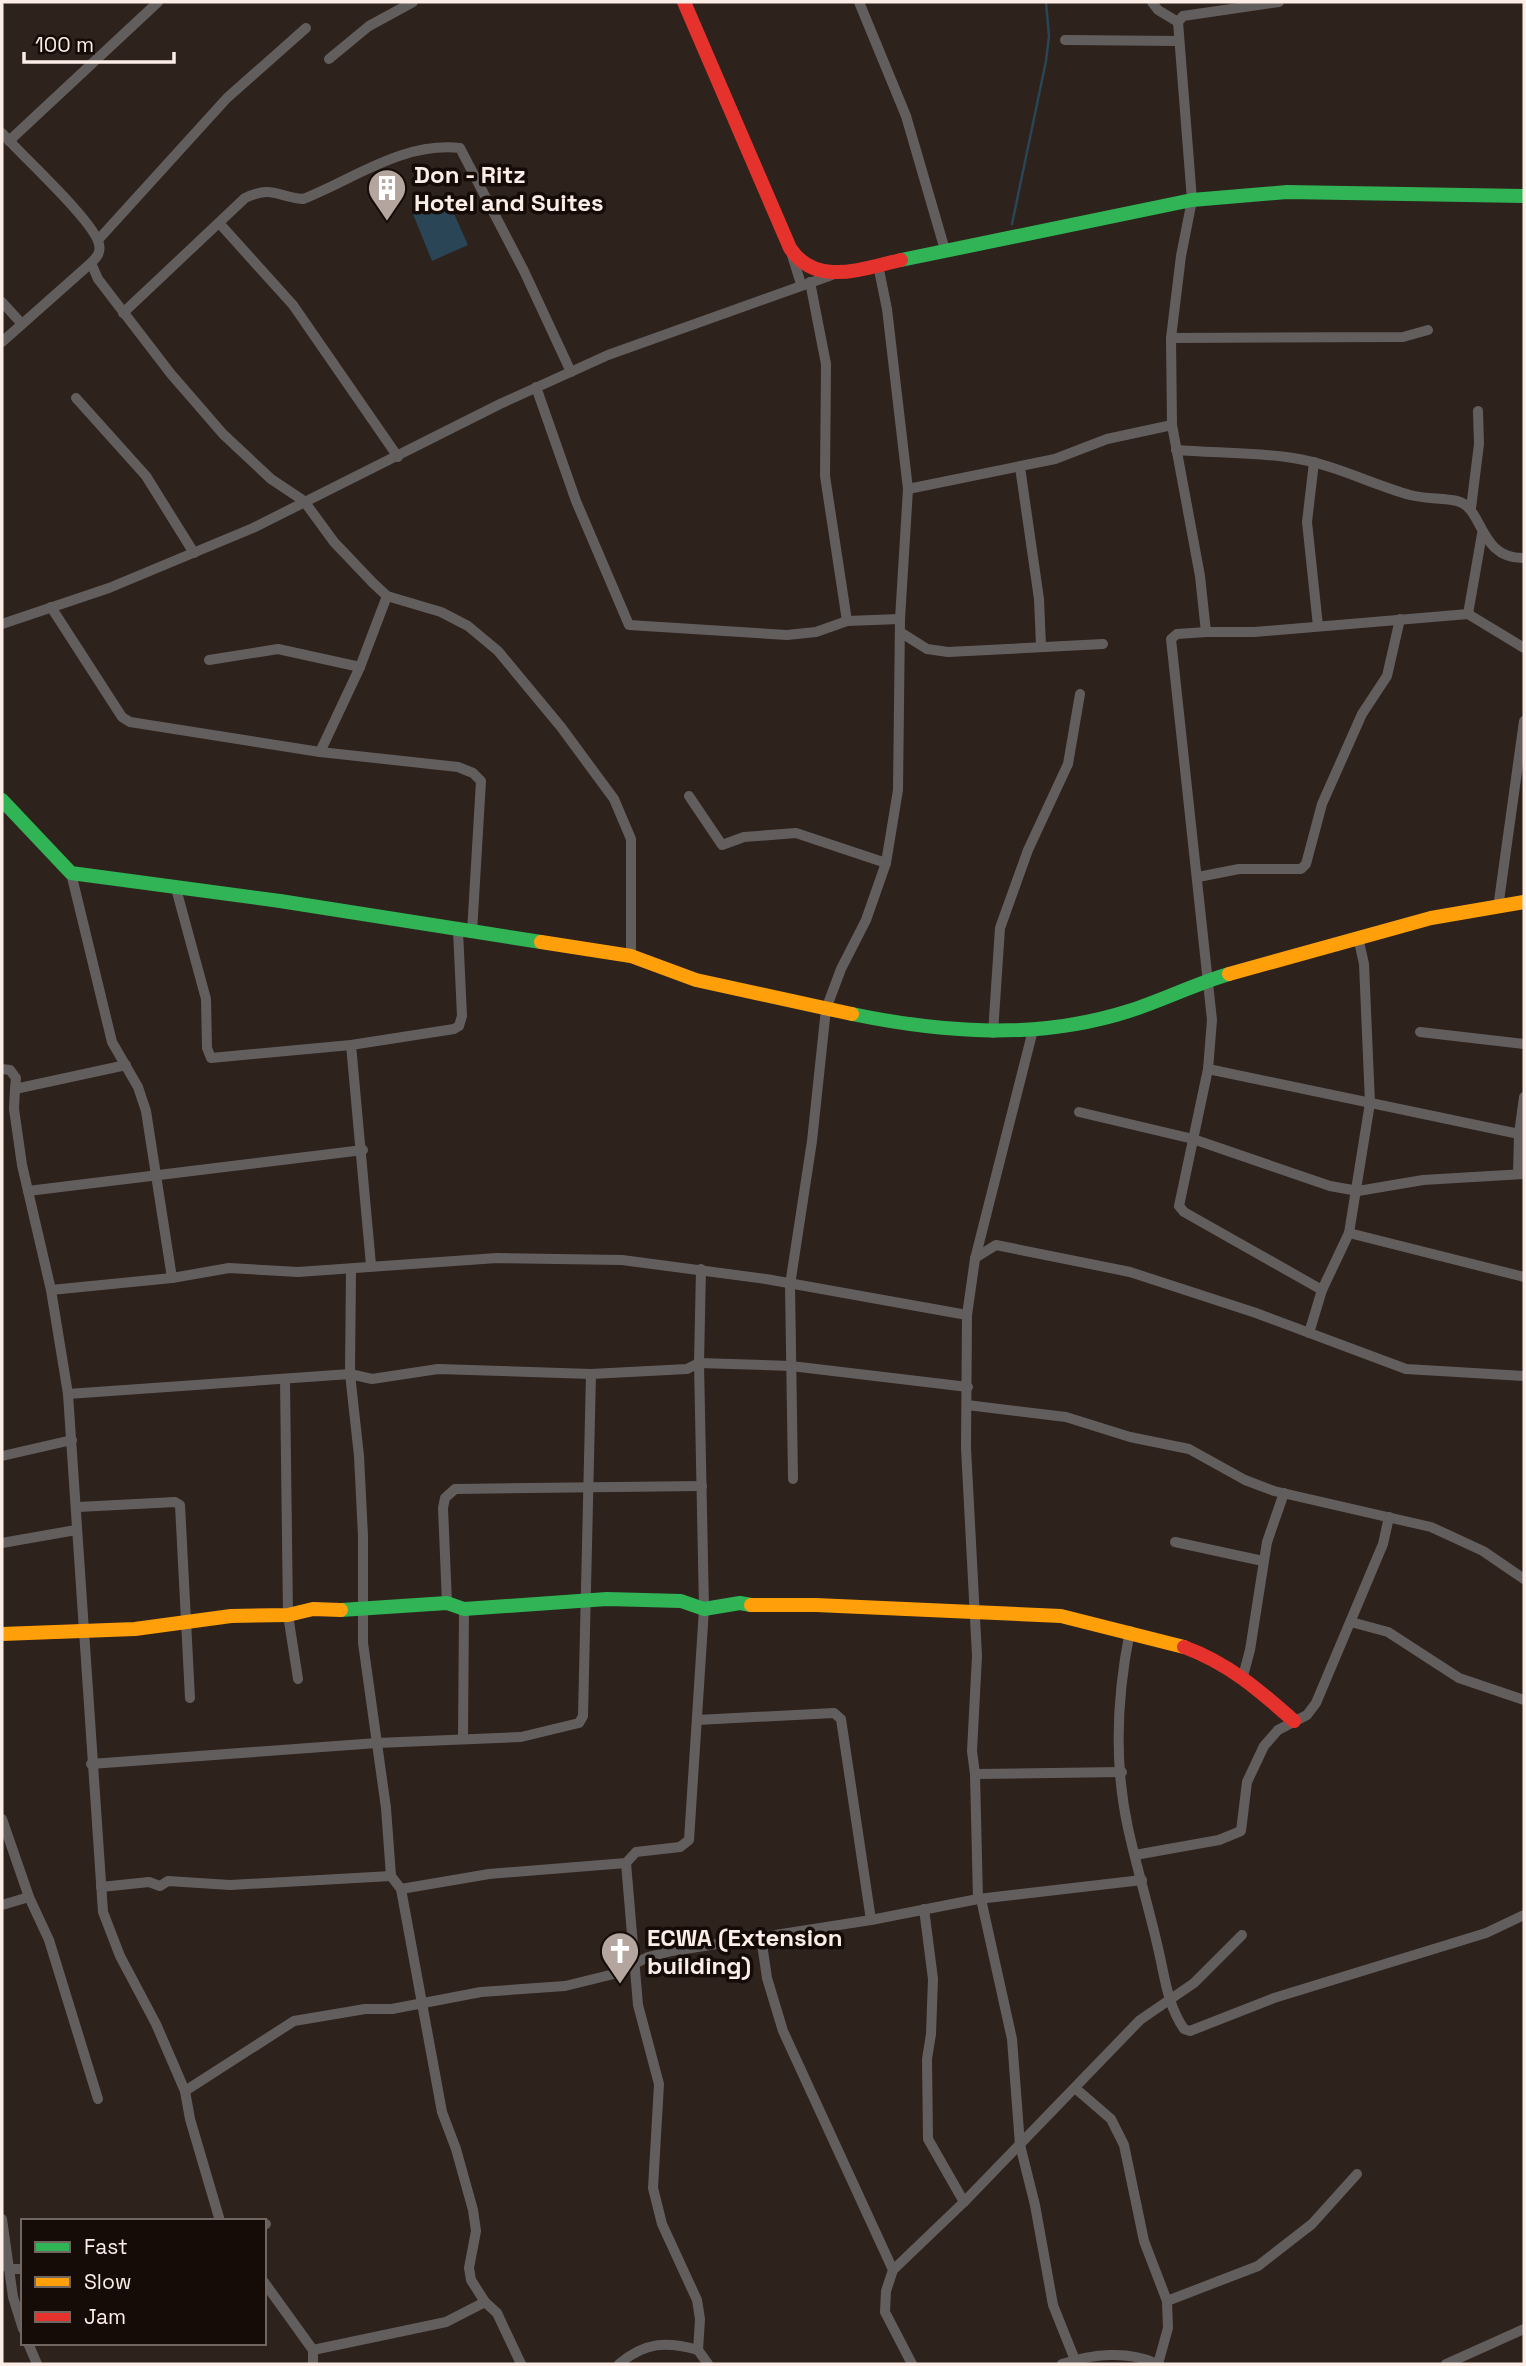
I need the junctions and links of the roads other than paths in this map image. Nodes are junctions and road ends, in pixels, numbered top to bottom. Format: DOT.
graph roads {
  1 [pos="158,2"];
  2 [pos="413,2"];
  3 [pos="684,2"];
  4 [pos="859,2"];
  5 [pos="1152,2"];
  6 [pos="1279,2"];
  7 [pos="1178,22"];
  8 [pos="306,28"];
  9 [pos="1065,40"];
  10 [pos="1179,41"];
  11 [pos="329,59"];
  12 [pos="5,137"];
  13 [pos="1524,196"];
  14 [pos="1192,200"];
  15 [pos="220,224"];
  16 [pos="98,240"];
  17 [pos="790,248"];
  18 [pos="945,250"];
  19 [pos="91,263"];
  20 [pos="878,264"];
  21 [pos="834,274"];
  22 [pos="806,283"];
  23 [pos="2,302"];
  24 [pos="123,313"];
  25 [pos="22,324"];
  26 [pos="1428,330"];
  27 [pos="1171,338"];
  28 [pos="2,342"];
  29 [pos="571,372"];
  30 [pos="536,387"];
  31 [pos="76,398"];
  32 [pos="1478,411"];
  33 [pos="1172,425"];
  34 [pos="1176,450"];
  35 [pos="398,457"];
  36 [pos="1314,462"];
  37 [pos="1020,467"];
  38 [pos="908,489"];
  39 [pos="303,501"];
  40 [pos="1471,508"];
  41 [pos="1482,534"];
  42 [pos="194,553"];
  43 [pos="1524,558"];
  44 [pos="387,596"];
  45 [pos="51,607"];
  46 [pos="1468,614"];
  47 [pos="900,619"];
  48 [pos="1400,620"];
  49 [pos="848,621"];
  50 [pos="2,624"];
  51 [pos="1318,626"];
  52 [pos="900,632"];
  53 [pos="1206,632"];
  54 [pos="1103,644"];
  55 [pos="1041,646"];
  56 [pos="1524,648"];
  57 [pos="209,660"];
  58 [pos="360,667"];
  59 [pos="1080,694"];
  60 [pos="1524,721"];
  61 [pos="320,752"];
  62 [pos="689,796"];
  63 [pos="2,800"];
  64 [pos="886,863"];
  65 [pos="71,873"];
  66 [pos="1198,877"];
  67 [pos="175,886"];
  68 [pos="1524,901"];
  69 [pos="1497,908"];
  70 [pos="465,931"];
  71 [pos="1358,937"];
  72 [pos="631,957"];
  73 [pos="1208,979"];
  74 [pos="826,1009"];
  75 [pos="1033,1030"];
  76 [pos="1420,1032"];
  77 [pos="993,1033"];
  78 [pos="1524,1044"];
  79 [pos="352,1045"];
  80 [pos="126,1065"];
  81 [pos="2,1069"];
  82 [pos="1208,1069"];
  83 [pos="15,1089"];
  84 [pos="1524,1097"];
  85 [pos="1370,1103"];
  86 [pos="1079,1112"];
  87 [pos="1519,1134"];
  88 [pos="1193,1139"];
  89 [pos="363,1150"];
  90 [pos="155,1174"];
  91 [pos="1521,1174"];
  92 [pos="28,1191"];
  93 [pos="1358,1191"];
  94 [pos="1349,1233"];
  95 [pos="975,1259"];
  96 [pos="371,1265"];
  97 [pos="351,1269"];
  98 [pos="701,1269"];
  99 [pos="1524,1277"];
  100 [pos="172,1278"];
  101 [pos="790,1284"];
  102 [pos="51,1290"];
  103 [pos="1322,1290"];
  104 [pos="967,1315"];
  105 [pos="1309,1334"];
  106 [pos="699,1363"];
  107 [pos="791,1366"];
  108 [pos="350,1374"];
  109 [pos="591,1374"];
  110 [pos="1524,1376"];
  111 [pos="285,1381"];
  112 [pos="968,1387"];
  113 [pos="68,1394"];
  114 [pos="967,1405"];
  115 [pos="72,1440"];
  116 [pos="2,1456"];
  117 [pos="793,1479"];
  118 [pos="589,1486"];
  119 [pos="702,1486"];
  120 [pos="1284,1493"];
  121 [pos="78,1507"];
  122 [pos="1389,1517"];
  123 [pos="76,1530"];
  124 [pos="1175,1542"];
  125 [pos="2,1543"];
  126 [pos="1263,1561"];
  127 [pos="1524,1579"];
  128 [pos="588,1600"];
  129 [pos="447,1603"];
  130 [pos="464,1609"];
  131 [pos="704,1609"];
  132 [pos="363,1610"];
  133 [pos="976,1612"];
  134 [pos="288,1615"];
  135 [pos="1351,1622"];
  136 [pos="184,1624"];
  137 [pos="84,1629"];
  138 [pos="1130,1631"];
  139 [pos="2,1634"];
  140 [pos="1243,1676"];
  141 [pos="298,1679"];
  142 [pos="190,1698"];
  143 [pos="1524,1700"];
  144 [pos="697,1720"];
  145 [pos="1294,1721"];
  146 [pos="463,1739"];
  147 [pos="377,1743"];
  148 [pos="92,1765"];
  149 [pos="1122,1772"];
  150 [pos="975,1774"];
  151 [pos="2,1819"];
  152 [pos="1135,1854"];
  153 [pos="626,1863"];
  154 [pos="391,1876"];
  155 [pos="1142,1880"];
  156 [pos="101,1887"];
  157 [pos="401,1889"];
  158 [pos="29,1897"];
  159 [pos="979,1899"];
  160 [pos="2,1905"];
  161 [pos="924,1909"];
  162 [pos="1524,1915"];
  163 [pos="872,1920"];
  164 [pos="1242,1935"];
  165 [pos="761,1937"];
  166 [pos="634,1965"];
  167 [pos="423,2001"];
  168 [pos="1170,2001"];
  169 [pos="1075,2088"];
  170 [pos="185,2091"];
  171 [pos="98,2099"];
  172 [pos="1020,2145"];
  173 [pos="1357,2174"];
  174 [pos="964,2202"];
  175 [pos="2,2218"];
  176 [pos="219,2219"];
  177 [pos="6,2266"];
  178 [pos="893,2270"];
  179 [pos="266,2285"];
  180 [pos="1167,2301"];
  181 [pos="485,2302"];
  182 [pos="21,2323"];
  183 [pos="1524,2329"];
  184 [pos="30,2345"];
  185 [pos="313,2350"];
  186 [pos="698,2350"];
  187 [pos="1075,2360"];
  188 [pos="37,2364"];
  189 [pos="313,2364"];
  190 [pos="521,2364"];
  191 [pos="619,2364"];
  192 [pos="708,2364"];
  193 [pos="912,2364"];
  194 [pos="1062,2364"];
  195 [pos="1158,2364"];
  196 [pos="1446,2364"];
  1 -- 12 [label="street"];
  2 -- 11 [label="street"];
  3 -- 17 [label="street"];
  4 -- 18 [label="street"];
  5 -- 7 [label="street"];
  6 -- 7 [label="street"];
  7 -- 10 [label="street"];
  8 -- 16 [label="street"];
  9 -- 10 [label="street"];
  10 -- 14 [label="street"];
  12 -- 16 [label="street"];
  13 -- 14 [label="street"];
  14 -- 18 [label="street"];
  14 -- 27 [label="street"];
  15 -- 24 [label="street"];
  15 -- 29 [label="street"];
  15 -- 35 [label="street"];
  16 -- 19 [label="street"];
  17 -- 21 [label="street"];
  17 -- 22 [label="street"];
  18 -- 20 [label="street"];
  19 -- 24 [label="street"];
  19 -- 25 [label="street"];
  20 -- 21 [label="street"];
  20 -- 38 [label="street"];
  21 -- 22 [label="street"];
  22 -- 29 [label="street"];
  22 -- 49 [label="street"];
  23 -- 25 [label="street"];
  24 -- 39 [label="street"];
  25 -- 28 [label="street"];
  26 -- 27 [label="street"];
  27 -- 33 [label="street"];
  29 -- 30 [label="street"];
  30 -- 35 [label="street"];
  30 -- 49 [label="street"];
  31 -- 42 [label="street"];
  32 -- 40 [label="street"];
  33 -- 34 [label="street"];
  33 -- 37 [label="street"];
  34 -- 36 [label="street"];
  34 -- 53 [label="street"];
  35 -- 39 [label="street"];
  36 -- 40 [label="street"];
  36 -- 51 [label="street"];
  37 -- 38 [label="street"];
  37 -- 55 [label="street"];
  38 -- 47 [label="street"];
  39 -- 42 [label="street"];
  39 -- 44 [label="street"];
  40 -- 41 [label="street"];
  41 -- 43 [label="street"];
  41 -- 46 [label="street"];
  42 -- 45 [label="street"];
  44 -- 58 [label="street"];
  44 -- 72 [label="street"];
  45 -- 50 [label="street"];
  45 -- 61 [label="street"];
  46 -- 48 [label="street"];
  46 -- 56 [label="street"];
  47 -- 49 [label="street"];
  47 -- 52 [label="street"];
  48 -- 51 [label="street"];
  48 -- 66 [label="street"];
  51 -- 53 [label="street"];
  52 -- 55 [label="street"];
  52 -- 64 [label="street"];
  53 -- 66 [label="street"];
  54 -- 55 [label="street"];
  57 -- 58 [label="street"];
  58 -- 61 [label="street"];
  59 -- 77 [label="street"];
  60 -- 69 [label="street"];
  61 -- 70 [label="street"];
  62 -- 64 [label="street"];
  63 -- 65 [label="street"];
  64 -- 74 [label="street"];
  65 -- 67 [label="street"];
  65 -- 80 [label="street"];
  66 -- 73 [label="street"];
  67 -- 70 [label="street"];
  67 -- 79 [label="street"];
  68 -- 69 [label="street"];
  69 -- 71 [label="street"];
  70 -- 72 [label="street"];
  70 -- 79 [label="street"];
  71 -- 73 [label="street"];
  71 -- 85 [label="street"];
  72 -- 74 [label="street"];
  73 -- 75 [label="street"];
  73 -- 82 [label="street"];
  74 -- 77 [label="street"];
  74 -- 101 [label="street"];
  75 -- 77 [label="street"];
  75 -- 95 [label="street"];
  76 -- 78 [label="street"];
  79 -- 89 [label="street"];
  80 -- 83 [label="street"];
  80 -- 90 [label="street"];
  81 -- 83 [label="street"];
  82 -- 85 [label="street"];
  82 -- 88 [label="street"];
  83 -- 92 [label="street"];
  84 -- 87 [label="street"];
  85 -- 87 [label="street"];
  85 -- 93 [label="street"];
  86 -- 88 [label="street"];
  87 -- 91 [label="street"];
  88 -- 93 [label="street"];
  88 -- 103 [label="street"];
  89 -- 90 [label="street"];
  89 -- 96 [label="street"];
  90 -- 92 [label="street"];
  90 -- 100 [label="street"];
  91 -- 93 [label="street"];
  92 -- 102 [label="street"];
  93 -- 94 [label="street"];
  94 -- 99 [label="street"];
  94 -- 103 [label="street"];
  95 -- 104 [label="street"];
  95 -- 105 [label="street"];
  96 -- 97 [label="street"];
  96 -- 98 [label="street"];
  97 -- 100 [label="street"];
  97 -- 108 [label="street"];
  98 -- 101 [label="street"];
  98 -- 106 [label="street"];
  100 -- 102 [label="street"];
  101 -- 104 [label="street"];
  101 -- 107 [label="street"];
  102 -- 113 [label="street"];
  103 -- 105 [label="street"];
  104 -- 112 [label="street"];
  105 -- 110 [label="street"];
  106 -- 107 [label="street"];
  106 -- 109 [label="street"];
  106 -- 119 [label="street"];
  107 -- 112 [label="street"];
  107 -- 117 [label="street"];
  108 -- 109 [label="street"];
  108 -- 111 [label="street"];
  108 -- 132 [label="street"];
  109 -- 118 [label="street"];
  111 -- 113 [label="street"];
  111 -- 134 [label="street"];
  112 -- 114 [label="street"];
  113 -- 115 [label="street"];
  114 -- 120 [label="street"];
  114 -- 133 [label="street"];
  115 -- 116 [label="street"];
  115 -- 121 [label="street"];
  118 -- 119 [label="street"];
  118 -- 128 [label="street"];
  118 -- 129 [label="street"];
  119 -- 131 [label="street"];
  120 -- 122 [label="street"];
  120 -- 126 [label="street"];
  121 -- 123 [label="street"];
  121 -- 136 [label="street"];
  122 -- 127 [label="street"];
  122 -- 135 [label="street"];
  123 -- 125 [label="street"];
  123 -- 137 [label="street"];
  124 -- 126 [label="street"];
  126 -- 140 [label="street"];
  128 -- 130 [label="street"];
  128 -- 131 [label="street"];
  128 -- 146 [label="street"];
  129 -- 130 [label="street"];
  129 -- 132 [label="street"];
  130 -- 146 [label="street"];
  131 -- 133 [label="street"];
  131 -- 144 [label="street"];
  132 -- 134 [label="street"];
  132 -- 147 [label="street"];
  133 -- 138 [label="street"];
  133 -- 150 [label="street"];
  134 -- 136 [label="street"];
  134 -- 141 [label="street"];
  135 -- 143 [label="street"];
  135 -- 145 [label="street"];
  136 -- 137 [label="street"];
  136 -- 142 [label="street"];
  137 -- 139 [label="street"];
  137 -- 148 [label="street"];
  138 -- 140 [label="street"];
  138 -- 149 [label="street"];
  140 -- 145 [label="street"];
  144 -- 153 [label="street"];
  144 -- 163 [label="street"];
  145 -- 152 [label="street"];
  146 -- 147 [label="street"];
  147 -- 148 [label="street"];
  147 -- 154 [label="street"];
  148 -- 156 [label="street"];
  149 -- 150 [label="street"];
  149 -- 152 [label="street"];
  150 -- 159 [label="street"];
  151 -- 158 [label="street"];
  152 -- 155 [label="street"];
  153 -- 157 [label="street"];
  153 -- 166 [label="street"];
  154 -- 156 [label="street"];
  154 -- 157 [label="street"];
  155 -- 159 [label="street"];
  155 -- 168 [label="street"];
  156 -- 170 [label="street"];
  157 -- 167 [label="street"];
  158 -- 160 [label="street"];
  158 -- 171 [label="street"];
  159 -- 161 [label="street"];
  159 -- 172 [label="street"];
  161 -- 163 [label="street"];
  161 -- 174 [label="street"];
  162 -- 168 [label="street"];
  163 -- 165 [label="street"];
  164 -- 168 [label="street"];
  165 -- 166 [label="street"];
  165 -- 178 [label="street"];
  166 -- 167 [label="street"];
  166 -- 186 [label="street"];
  167 -- 170 [label="street"];
  167 -- 181 [label="street"];
  168 -- 169 [label="street"];
  169 -- 172 [label="street"];
  169 -- 180 [label="street"];
  170 -- 176 [label="street"];
  172 -- 174 [label="street"];
  172 -- 187 [label="street"];
  173 -- 180 [label="street"];
  174 -- 178 [label="street"];
  175 -- 177 [label="street"];
  177 -- 182 [label="street"];
  178 -- 193 [label="street"];
  179 -- 185 [label="street"];
  180 -- 195 [label="street"];
  181 -- 185 [label="street"];
  181 -- 190 [label="street"];
  183 -- 196 [label="street"];
  184 -- 188 [label="street"];
  185 -- 189 [label="street"];
  186 -- 191 [label="street"];
  186 -- 192 [label="street"];
  187 -- 194 [label="street"];
  187 -- 195 [label="street"];
}
